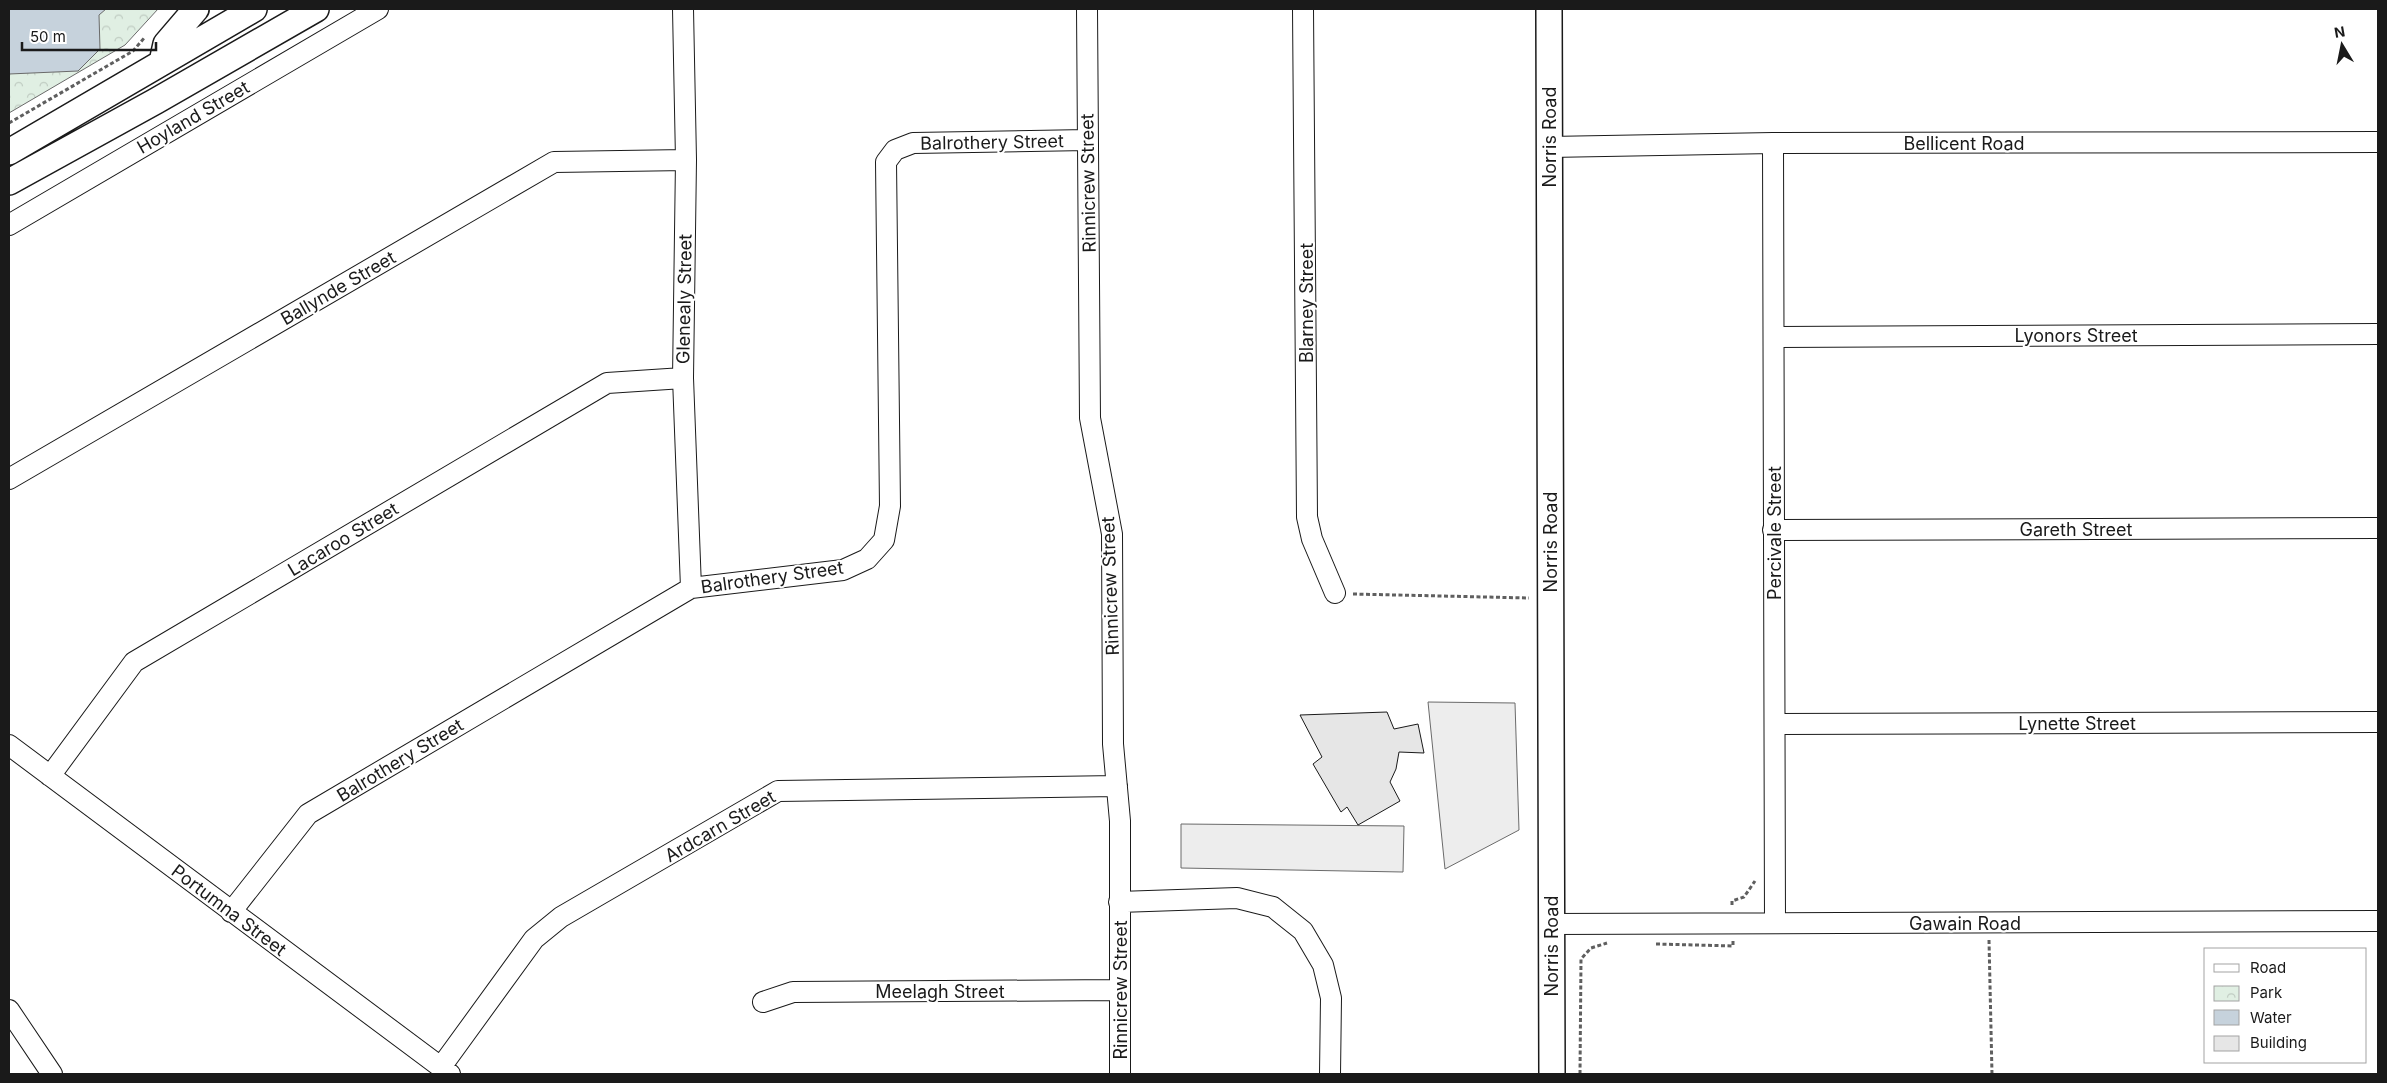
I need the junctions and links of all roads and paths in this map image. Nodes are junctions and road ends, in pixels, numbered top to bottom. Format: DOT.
graph roads {
  1 [pos="196,9"];
  2 [pos="316,9"];
  3 [pos="378,9"];
  4 [pos="683,9"];
  5 [pos="1087,9"];
  6 [pos="1303,9"];
  7 [pos="1549,9"];
  8 [pos="245,11"];
  9 [pos="151,30"];
  10 [pos="259,42"];
  11 [pos="162,62"];
  12 [pos="9,123"];
  13 [pos="1087,140"];
  14 [pos="2378,142"];
  15 [pos="1773,143"];
  16 [pos="1549,147"];
  17 [pos="9,152"];
  18 [pos="686,160"];
  19 [pos="9,182"];
  20 [pos="9,226"];
  21 [pos="2378,334"];
  22 [pos="1774,337"];
  23 [pos="683,378"];
  24 [pos="9,479"];
  25 [pos="2378,528"];
  26 [pos="1773,530"];
  27 [pos="690,588"];
  28 [pos="1335,593"];
  29 [pos="1531,598"];
  30 [pos="2378,722"];
  31 [pos="1775,724"];
  32 [pos="9,745"];
  33 [pos="50,776"];
  34 [pos="1117,786"];
  35 [pos="1757,873"];
  36 [pos="1119,902"];
  37 [pos="1732,905"];
  38 [pos="232,912"];
  39 [pos="2378,921"];
  40 [pos="1775,923"];
  41 [pos="1989,923"];
  42 [pos="1551,924"];
  43 [pos="1733,941"];
  44 [pos="1617,944"];
  45 [pos="1655,944"];
  46 [pos="1119,990"];
  47 [pos="763,1002"];
  48 [pos="9,1010"];
  49 [pos="445,1071"];
  50 [pos="52,1074"];
  51 [pos="1120,1074"];
  52 [pos="1330,1074"];
  53 [pos="1552,1074"];
  54 [pos="1580,1074"];
  55 [pos="1992,1074"];
  1 -- 11 [label="main road"];
  2 -- 10 [label="main road, Hoyland Street"];
  3 -- 20 [label="street, Hoyland Street"];
  4 -- 18 [label="street, Glenealy Street"];
  5 -- 13 [label="street, Rinnicrew Street"];
  6 -- 28 [label="street, Blarney Street"];
  7 -- 16 [label="main road, Norris Road"];
  8 -- 10 [label="street"];
  8 -- 11 [label="main road"];
  9 -- 12 [label="path"];
  10 -- 19 [label="main road, Hoyland Street"];
  11 -- 17 [label="main road"];
  13 -- 27 [label="street, Balrothery Street"];
  13 -- 34 [label="street, Rinnicrew Street"];
  14 -- 15 [label="street, Bellicent Road"];
  15 -- 16 [label="street, Bellicent Road"];
  15 -- 22 [label="street, Percivale Street"];
  16 -- 42 [label="main road, Norris Road"];
  18 -- 23 [label="street, Glenealy Street"];
  18 -- 24 [label="street, Ballynde Street"];
  21 -- 22 [label="street, Lyonors Street"];
  22 -- 26 [label="street, Percivale Street"];
  23 -- 27 [label="street, Glenealy Street"];
  23 -- 33 [label="street, Lacaroo Street"];
  25 -- 26 [label="street, Gareth Street"];
  26 -- 31 [label="street, Percivale Street"];
  27 -- 38 [label="street, Balrothery Street"];
  28 -- 29 [label="path"];
  30 -- 31 [label="street, Lynette Street"];
  31 -- 40 [label="street, Percivale Street"];
  32 -- 33 [label="street, Portumna Street"];
  33 -- 38 [label="street, Portumna Street"];
  34 -- 36 [label="street, Rinnicrew Street"];
  34 -- 49 [label="street, Ardcarn Street"];
  35 -- 37 [label="path"];
  36 -- 46 [label="street, Rinnicrew Street"];
  36 -- 52 [label="street"];
  38 -- 49 [label="street, Portumna Street"];
  39 -- 41 [label="street, Gawain Road"];
  40 -- 41 [label="street, Gawain Road"];
  40 -- 42 [label="street, Gawain Road"];
  41 -- 55 [label="path"];
  42 -- 53 [label="main road, Norris Road"];
  43 -- 45 [label="path"];
  44 -- 54 [label="path"];
  46 -- 47 [label="street, Meelagh Street"];
  46 -- 51 [label="street, Rinnicrew Street"];
  48 -- 50 [label="street"];
}
